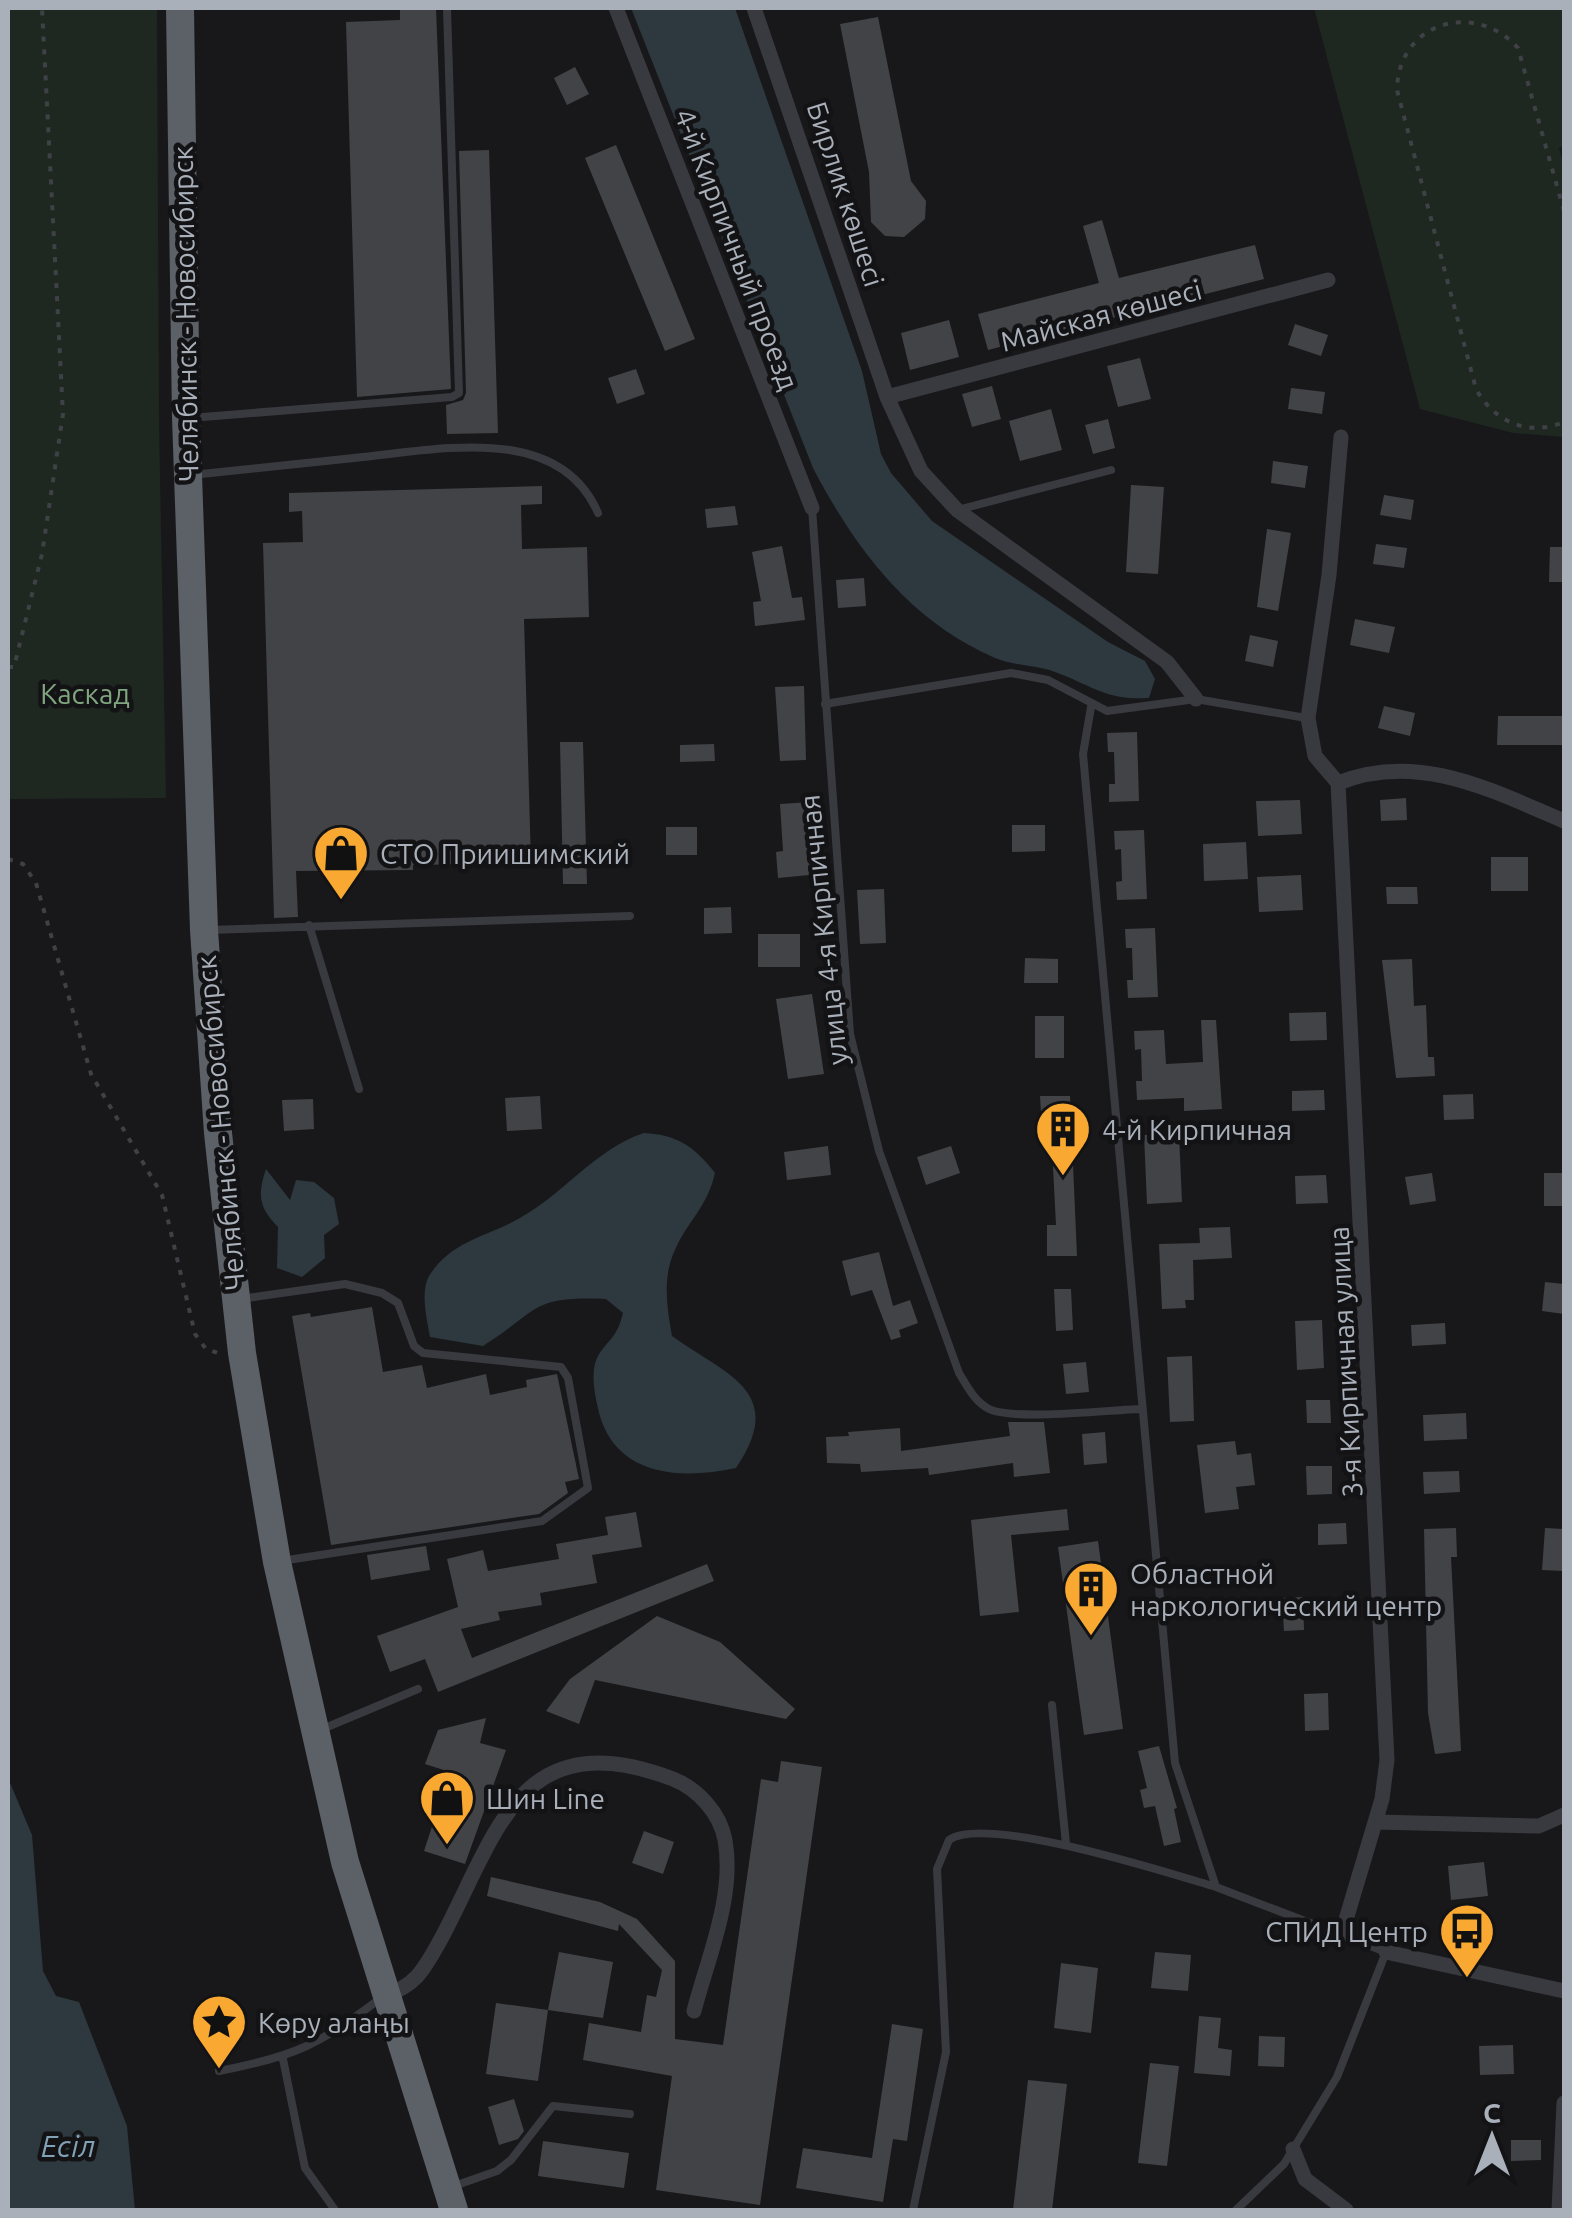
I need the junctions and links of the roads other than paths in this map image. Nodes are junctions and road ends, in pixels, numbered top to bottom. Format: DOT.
graph roads {
  1 [pos="179,8"];
  2 [pos="447,8"];
  3 [pos="616,8"];
  4 [pos="754,8"];
  5 [pos="1328,280"];
  6 [pos="887,397"];
  7 [pos="186,418"];
  8 [pos="1341,437"];
  9 [pos="1111,470"];
  10 [pos="188,475"];
  11 [pos="812,508"];
  12 [pos="957,510"];
  13 [pos="598,513"];
  14 [pos="1196,699"];
  15 [pos="825,704"];
  16 [pos="1091,707"];
  17 [pos="1308,718"];
  18 [pos="1338,783"];
  19 [pos="1564,820"];
  20 [pos="630,916"];
  21 [pos="308,925"];
  22 [pos="204,930"];
  23 [pos="359,1089"];
  24 [pos="236,1300"];
  25 [pos="1140,1409"];
  26 [pos="277,1562"];
  27 [pos="418,1689"];
  28 [pos="1052,1705"];
  29 [pos="316,1732"];
  30 [pos="1564,1816"];
  31 [pos="1376,1822"];
  32 [pos="1066,1844"];
  33 [pos="1216,1886"];
  34 [pos="1342,1933"];
  35 [pos="1386,1952"];
  36 [pos="1564,1992"];
  37 [pos="385,1996"];
  38 [pos="694,2011"];
  39 [pos="282,2059"];
  40 [pos="219,2071"];
  41 [pos="1564,2103"];
  42 [pos="630,2114"];
  43 [pos="1293,2149"];
  44 [pos="450,2200"];
  45 [pos="335,2210"];
  46 [pos="913,2210"];
  47 [pos="1236,2210"];
  48 [pos="1346,2210"];
  49 [pos="1559,2210"];
  1 -- 7 [label="highway, Челябинск - Новосибирск"];
  2 -- 7 [label="lane"];
  3 -- 11 [label="street, 4-й Кирпичный проезд"];
  4 -- 6 [label="street, Бирлик көшесі"];
  5 -- 6 [label="street, Майская көшесі"];
  6 -- 12 [label="street, Бирлик көшесі"];
  7 -- 10 [label="highway, Челябинск - Новосибирск"];
  8 -- 17 [label="street, 3-я Кирпичная улица"];
  9 -- 12 [label="lane"];
  10 -- 13 [label="lane"];
  10 -- 22 [label="highway, Челябинск - Новосибирск"];
  11 -- 15 [label="lane, улица 4-я Кирпичная"];
  12 -- 14 [label="street, Бирлик көшесі"];
  14 -- 16 [label="lane"];
  14 -- 17 [label="lane"];
  15 -- 16 [label="lane"];
  15 -- 25 [label="lane, улица 4-я Кирпичная"];
  16 -- 25 [label="lane"];
  17 -- 18 [label="street, 3-я Кирпичная улица"];
  18 -- 19 [label="street"];
  18 -- 31 [label="street, 3-я Кирпичная улица"];
  20 -- 21 [label="lane"];
  21 -- 22 [label="lane"];
  21 -- 23 [label="lane"];
  22 -- 24 [label="highway, Челябинск - Новосибирск"];
  24 -- 26 [label="highway, Челябинск - Новосибирск"];
  24 -- 26 [label="lane"];
  25 -- 33 [label="lane"];
  26 -- 29 [label="highway, Челябинск - Новосибирск"];
  27 -- 29 [label="lane"];
  28 -- 32 [label="lane"];
  29 -- 37 [label="highway, Челябинск - Новосибирск"];
  30 -- 31 [label="street"];
  31 -- 34 [label="street, 3-я Кирпичная улица"];
  32 -- 33 [label="lane"];
  32 -- 46 [label="lane"];
  33 -- 34 [label="lane"];
  34 -- 35 [label="lane"];
  35 -- 36 [label="street"];
  35 -- 43 [label="lane"];
  37 -- 38 [label="street"];
  37 -- 39 [label="lane"];
  37 -- 44 [label="highway, Челябинск - Новосибирск"];
  39 -- 40 [label="lane"];
  39 -- 45 [label="lane"];
  41 -- 49 [label="street"];
  42 -- 44 [label="lane"];
  43 -- 47 [label="lane"];
  43 -- 48 [label="street"];
}
